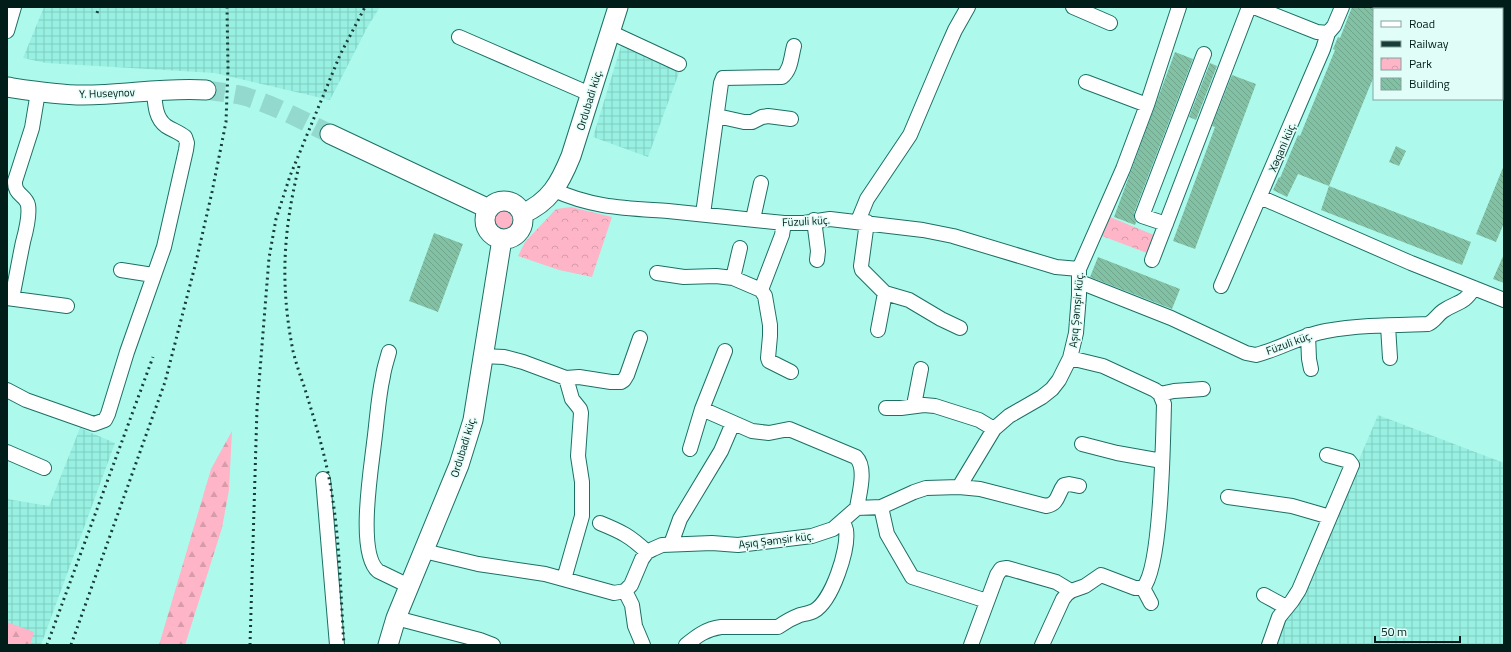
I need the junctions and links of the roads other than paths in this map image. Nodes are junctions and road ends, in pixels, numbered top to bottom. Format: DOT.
graph roads {
  1 [pos="14,7"];
  2 [pos="618,7"];
  3 [pos="968,7"];
  4 [pos="1073,7"];
  5 [pos="1179,7"];
  6 [pos="1249,7"];
  7 [pos="1254,7"];
  8 [pos="1342,7"];
  9 [pos="1110,23"];
  10 [pos="7,31"];
  11 [pos="610,32"];
  12 [pos="1328,33"];
  13 [pos="460,37"];
  14 [pos="794,46"];
  15 [pos="1204,54"];
  16 [pos="679,64"];
  17 [pos="1086,82"];
  18 [pos="7,87"];
  19 [pos="206,90"];
  20 [pos="154,91"];
  21 [pos="38,92"];
  22 [pos="590,94"];
  23 [pos="1147,105"];
  24 [pos="716,116"];
  25 [pos="791,120"];
  26 [pos="330,134"];
  27 [pos="761,183"];
  28 [pos="554,190"];
  29 [pos="1260,197"];
  30 [pos="489,209"];
  31 [pos="522,214"];
  32 [pos="703,214"];
  33 [pos="753,219"];
  34 [pos="814,220"];
  35 [pos="863,222"];
  36 [pos="784,223"];
  37 [pos="1166,224"];
  38 [pos="502,239"];
  39 [pos="740,248"];
  40 [pos="817,260"];
  41 [pos="1152,260"];
  42 [pos="121,270"];
  43 [pos="657,273"];
  44 [pos="1079,275"];
  45 [pos="154,276"];
  46 [pos="733,278"];
  47 [pos="1221,286"];
  48 [pos="1474,288"];
  49 [pos="762,290"];
  50 [pos="885,293"];
  51 [pos="9,298"];
  52 [pos="1504,300"];
  53 [pos="67,306"];
  54 [pos="1388,326"];
  55 [pos="960,328"];
  56 [pos="878,330"];
  57 [pos="1308,335"];
  58 [pos="640,338"];
  59 [pos="725,351"];
  60 [pos="390,352"];
  61 [pos="482,356"];
  62 [pos="1070,358"];
  63 [pos="1390,358"];
  64 [pos="921,369"];
  65 [pos="1311,369"];
  66 [pos="791,372"];
  67 [pos="566,378"];
  68 [pos="1203,389"];
  69 [pos="7,390"];
  70 [pos="1160,394"];
  71 [pos="914,405"];
  72 [pos="886,408"];
  73 [pos="702,409"];
  74 [pos="733,423"];
  75 [pos="994,429"];
  76 [pos="1082,444"];
  77 [pos="690,449"];
  78 [pos="7,452"];
  79 [pos="1327,455"];
  80 [pos="1162,461"];
  81 [pos="44,468"];
  82 [pos="323,479"];
  83 [pos="1079,486"];
  84 [pos="959,487"];
  85 [pos="1228,498"];
  86 [pos="881,507"];
  87 [pos="857,508"];
  88 [pos="1330,517"];
  89 [pos="843,521"];
  90 [pos="600,523"];
  91 [pos="671,544"];
  92 [pos="424,551"];
  93 [pos="647,552"];
  94 [pos="564,579"];
  95 [pos="409,586"];
  96 [pos="1143,588"];
  97 [pos="1071,590"];
  98 [pos="625,591"];
  99 [pos="1264,595"];
  100 [pos="987,601"];
  101 [pos="1151,603"];
  102 [pos="1286,607"];
  103 [pos="396,618"];
  104 [pos="338,645"];
  105 [pos="388,645"];
  106 [pos="493,645"];
  107 [pos="643,645"];
  108 [pos="686,645"];
  109 [pos="971,645"];
  110 [pos="1042,645"];
  111 [pos="1269,645"];
  1 -- 10 [label="street"];
  2 -- 11 [label="main road, Ordubadi küç."];
  3 -- 35 [label="street"];
  4 -- 9 [label="street"];
  5 -- 23 [label="street, Aşıq Şəmşir küç."];
  6 -- 37 [label="street"];
  7 -- 12 [label="street"];
  8 -- 12 [label="street, Xəqani küç."];
  11 -- 16 [label="street"];
  11 -- 22 [label="main road, Ordubadi küç."];
  12 -- 29 [label="street, Xəqani küç."];
  13 -- 22 [label="street"];
  14 -- 24 [label="street"];
  15 -- 37 [label="street"];
  17 -- 23 [label="street"];
  18 -- 21 [label="main road, Y. Huseynov"];
  19 -- 20 [label="main road, Y. Huseynov"];
  20 -- 21 [label="main road, Y. Huseynov"];
  20 -- 45 [label="street"];
  21 -- 51 [label="street"];
  22 -- 28 [label="main road, Ordubadi küç."];
  23 -- 44 [label="street, Aşıq Şəmşir küç."];
  24 -- 25 [label="street"];
  24 -- 32 [label="street"];
  26 -- 30 [label="main road"];
  27 -- 33 [label="street"];
  28 -- 31 [label="main road, Ordubadi küç."];
  28 -- 32 [label="street, Füzuli küç."];
  29 -- 47 [label="street, Xəqani küç."];
  29 -- 48 [label="street"];
  30 -- 31 [label="main road"];
  30 -- 38 [label="main road"];
  31 -- 38 [label="main road"];
  32 -- 33 [label="street, Füzuli küç."];
  33 -- 36 [label="street, Füzuli küç."];
  34 -- 35 [label="street, Füzuli küç."];
  34 -- 36 [label="street, Füzuli küç."];
  34 -- 40 [label="street"];
  35 -- 44 [label="street, Füzuli küç."];
  35 -- 50 [label="street"];
  36 -- 49 [label="street"];
  37 -- 41 [label="street"];
  38 -- 61 [label="main road, Ordubadi küç."];
  39 -- 46 [label="street"];
  42 -- 45 [label="street"];
  43 -- 46 [label="street"];
  44 -- 57 [label="street, Füzuli küç."];
  44 -- 62 [label="street, Aşıq Şəmşir küç."];
  45 -- 69 [label="street"];
  46 -- 49 [label="street"];
  48 -- 52 [label="street"];
  48 -- 54 [label="street, Füzuli küç."];
  49 -- 66 [label="street"];
  50 -- 55 [label="street"];
  50 -- 56 [label="street"];
  51 -- 53 [label="street"];
  54 -- 57 [label="street, Füzuli küç."];
  54 -- 63 [label="street"];
  57 -- 65 [label="street"];
  58 -- 67 [label="street"];
  59 -- 73 [label="street"];
  60 -- 95 [label="street"];
  61 -- 67 [label="street"];
  61 -- 92 [label="main road, Ordubadi küç."];
  62 -- 70 [label="street"];
  62 -- 75 [label="street, Aşıq Şəmşir küç."];
  64 -- 71 [label="street"];
  67 -- 94 [label="street"];
  68 -- 70 [label="street"];
  70 -- 80 [label="street"];
  71 -- 72 [label="street"];
  71 -- 75 [label="street"];
  73 -- 74 [label="street"];
  73 -- 77 [label="street"];
  74 -- 87 [label="street"];
  74 -- 91 [label="street"];
  75 -- 84 [label="street, Aşıq Şəmşir küç."];
  76 -- 80 [label="street"];
  78 -- 81 [label="street"];
  79 -- 88 [label="street"];
  80 -- 96 [label="street"];
  82 -- 104 [label="street"];
  83 -- 84 [label="street"];
  84 -- 86 [label="street"];
  85 -- 88 [label="street"];
  86 -- 87 [label="street"];
  86 -- 100 [label="street"];
  87 -- 89 [label="street, Aşıq Şəmşir küç."];
  88 -- 102 [label="street"];
  89 -- 91 [label="street, Aşıq Şəmşir küç."];
  89 -- 108 [label="street"];
  90 -- 93 [label="street"];
  91 -- 93 [label="street, Aşıq Şəmşir küç."];
  92 -- 94 [label="street"];
  92 -- 95 [label="main road, Ordubadi küç."];
  93 -- 98 [label="street"];
  94 -- 98 [label="street"];
  95 -- 103 [label="main road, Ordubadi küç."];
  96 -- 97 [label="street"];
  96 -- 101 [label="street"];
  97 -- 100 [label="street"];
  97 -- 110 [label="street"];
  98 -- 107 [label="street"];
  99 -- 102 [label="street"];
  100 -- 109 [label="street"];
  102 -- 111 [label="street"];
  103 -- 105 [label="main road, Ordubadi küç."];
  103 -- 106 [label="street"];
}
